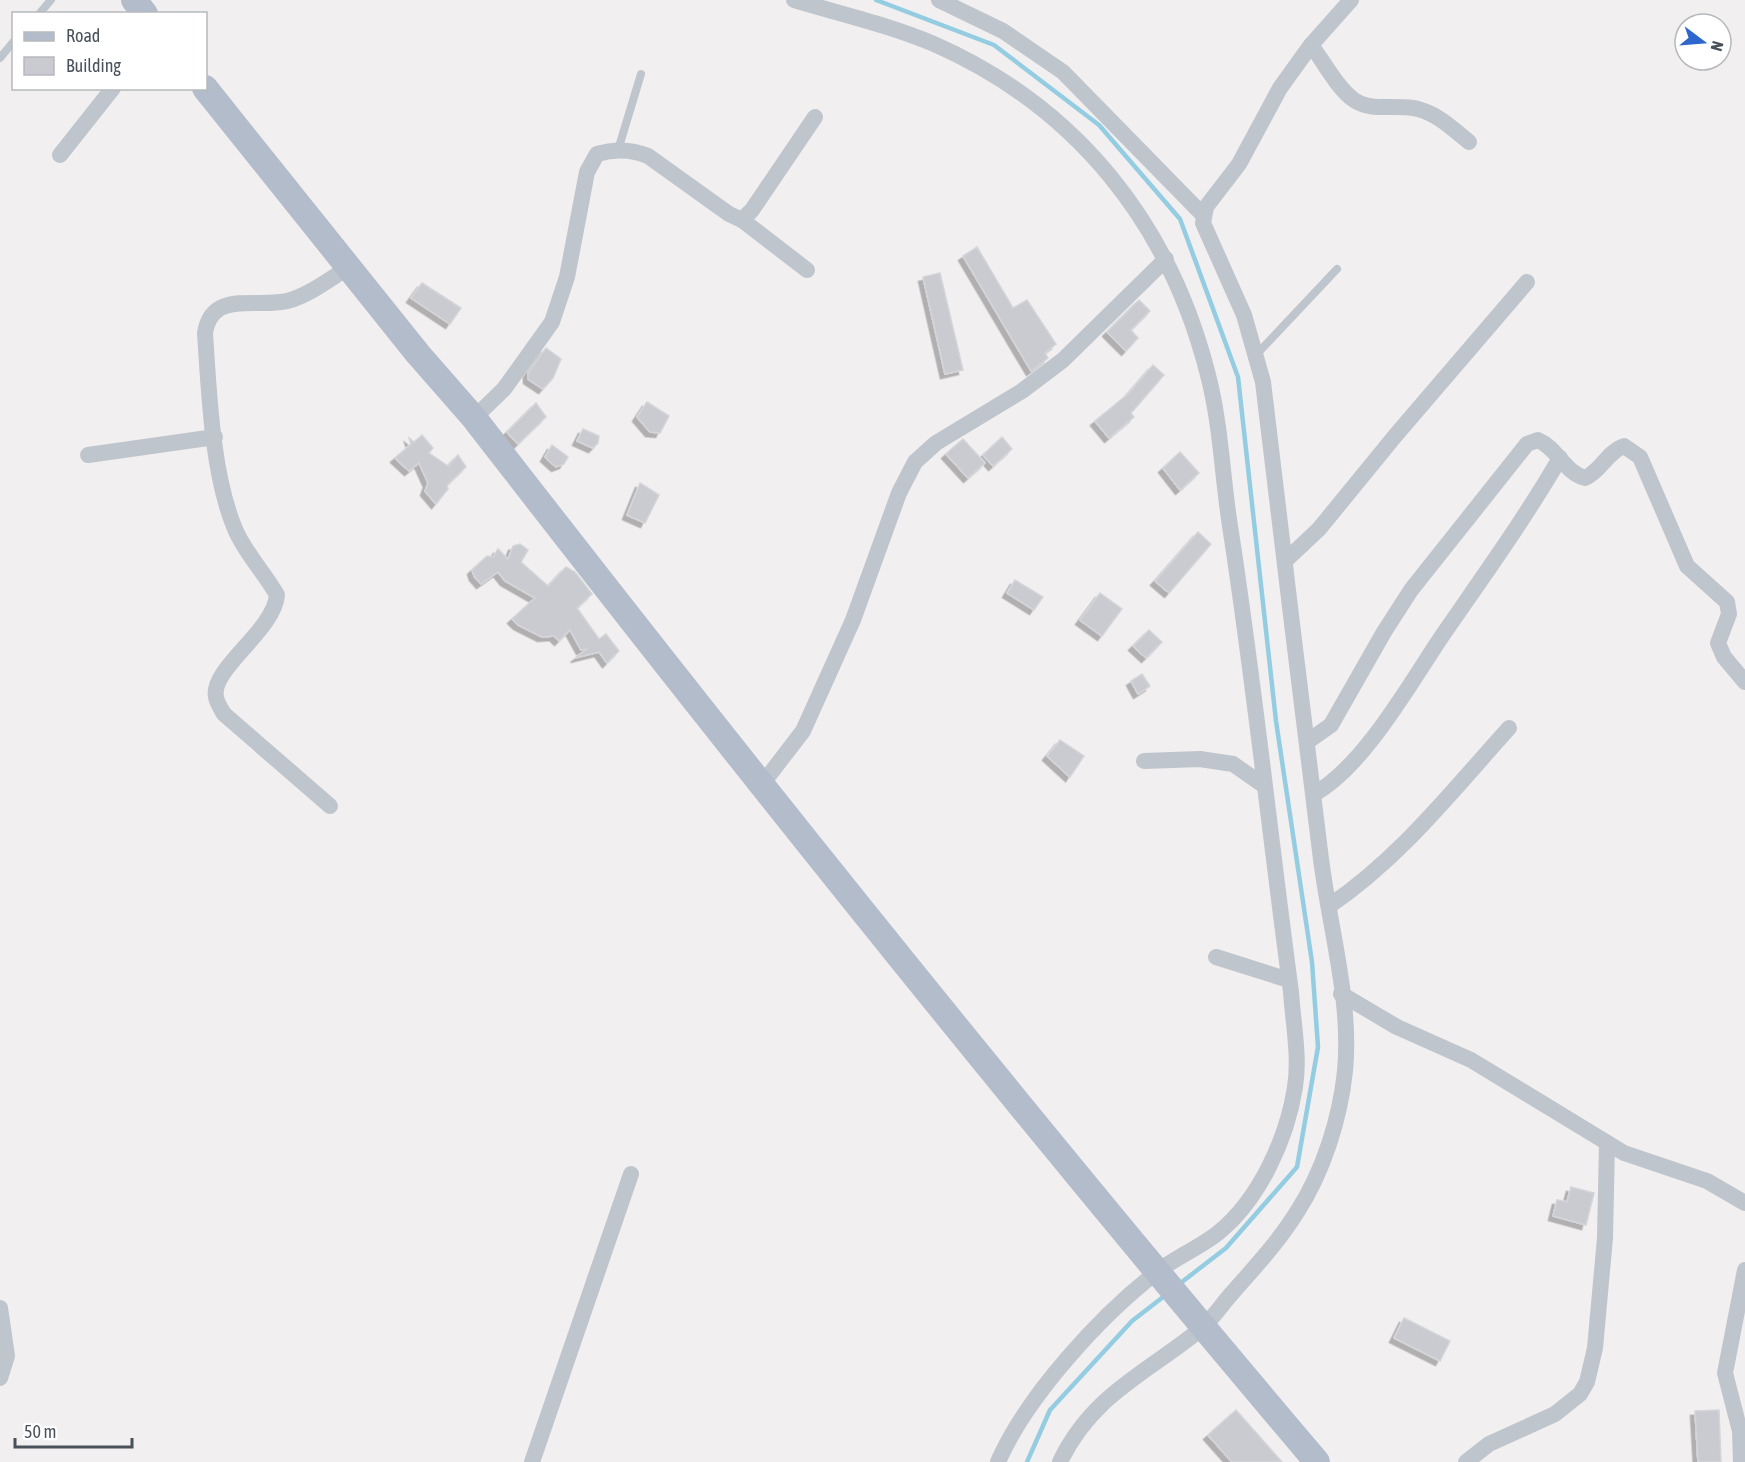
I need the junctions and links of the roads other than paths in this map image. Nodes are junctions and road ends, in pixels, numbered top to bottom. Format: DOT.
graph roads {
  1 [pos="51,0"];
  2 [pos="134,0"];
  3 [pos="794,0"];
  4 [pos="939,0"];
  5 [pos="1351,0"];
  6 [pos="41,12"];
  7 [pos="143,12"];
  8 [pos="12,43"];
  9 [pos="1311,45"];
  10 [pos="0,58"];
  11 [pos="641,74"];
  12 [pos="111,90"];
  13 [pos="207,90"];
  14 [pos="814,117"];
  15 [pos="1469,142"];
  16 [pos="618,150"];
  17 [pos="60,155"];
  18 [pos="1204,216"];
  19 [pos="742,220"];
  20 [pos="1166,259"];
  21 [pos="349,267"];
  22 [pos="1337,269"];
  23 [pos="807,270"];
  24 [pos="1527,282"];
  25 [pos="1256,355"];
  26 [pos="474,418"];
  27 [pos="215,437"];
  28 [pos="88,455"];
  29 [pos="1560,458"];
  30 [pos="1285,561"];
  31 [pos="1745,682"];
  32 [pos="1509,728"];
  33 [pos="1307,742"];
  34 [pos="1144,761"];
  35 [pos="763,783"];
  36 [pos="1263,785"];
  37 [pos="1314,794"];
  38 [pos="330,806"];
  39 [pos="1329,906"];
  40 [pos="1216,957"];
  41 [pos="1289,980"];
  42 [pos="1341,994"];
  43 [pos="1607,1143"];
  44 [pos="631,1174"];
  45 [pos="1745,1203"];
  46 [pos="1745,1270"];
  47 [pos="1163,1279"];
  48 [pos="0,1308"];
  49 [pos="1195,1317"];
  50 [pos="0,1378"];
  51 [pos="532,1462"];
  52 [pos="998,1462"];
  53 [pos="1060,1462"];
  54 [pos="1317,1462"];
  55 [pos="1466,1462"];
  56 [pos="1741,1462"];
  1 -- 6 [label="lane"];
  2 -- 7 [label="main road"];
  3 -- 20 [label="street"];
  4 -- 18 [label="street"];
  5 -- 9 [label="street"];
  8 -- 10 [label="lane"];
  9 -- 15 [label="street"];
  9 -- 18 [label="street"];
  11 -- 16 [label="lane"];
  12 -- 17 [label="street"];
  13 -- 21 [label="main road"];
  14 -- 19 [label="street"];
  16 -- 19 [label="street"];
  16 -- 26 [label="street"];
  18 -- 25 [label="street"];
  19 -- 23 [label="street"];
  20 -- 35 [label="street"];
  20 -- 36 [label="street"];
  21 -- 26 [label="main road"];
  21 -- 27 [label="street"];
  22 -- 25 [label="lane"];
  24 -- 30 [label="street"];
  25 -- 30 [label="street"];
  26 -- 35 [label="main road"];
  27 -- 28 [label="street"];
  27 -- 38 [label="street"];
  29 -- 31 [label="street"];
  29 -- 33 [label="street"];
  29 -- 37 [label="street"];
  30 -- 33 [label="street"];
  32 -- 39 [label="street"];
  33 -- 37 [label="street"];
  34 -- 36 [label="street"];
  35 -- 47 [label="main road"];
  36 -- 41 [label="street"];
  37 -- 39 [label="street"];
  39 -- 42 [label="street"];
  40 -- 41 [label="street"];
  41 -- 47 [label="street"];
  42 -- 43 [label="street"];
  42 -- 49 [label="street"];
  43 -- 45 [label="street"];
  43 -- 55 [label="street"];
  44 -- 51 [label="street"];
  46 -- 56 [label="street"];
  47 -- 49 [label="main road"];
  47 -- 52 [label="street"];
  48 -- 50 [label="street"];
  49 -- 53 [label="street"];
  49 -- 54 [label="main road"];
}
